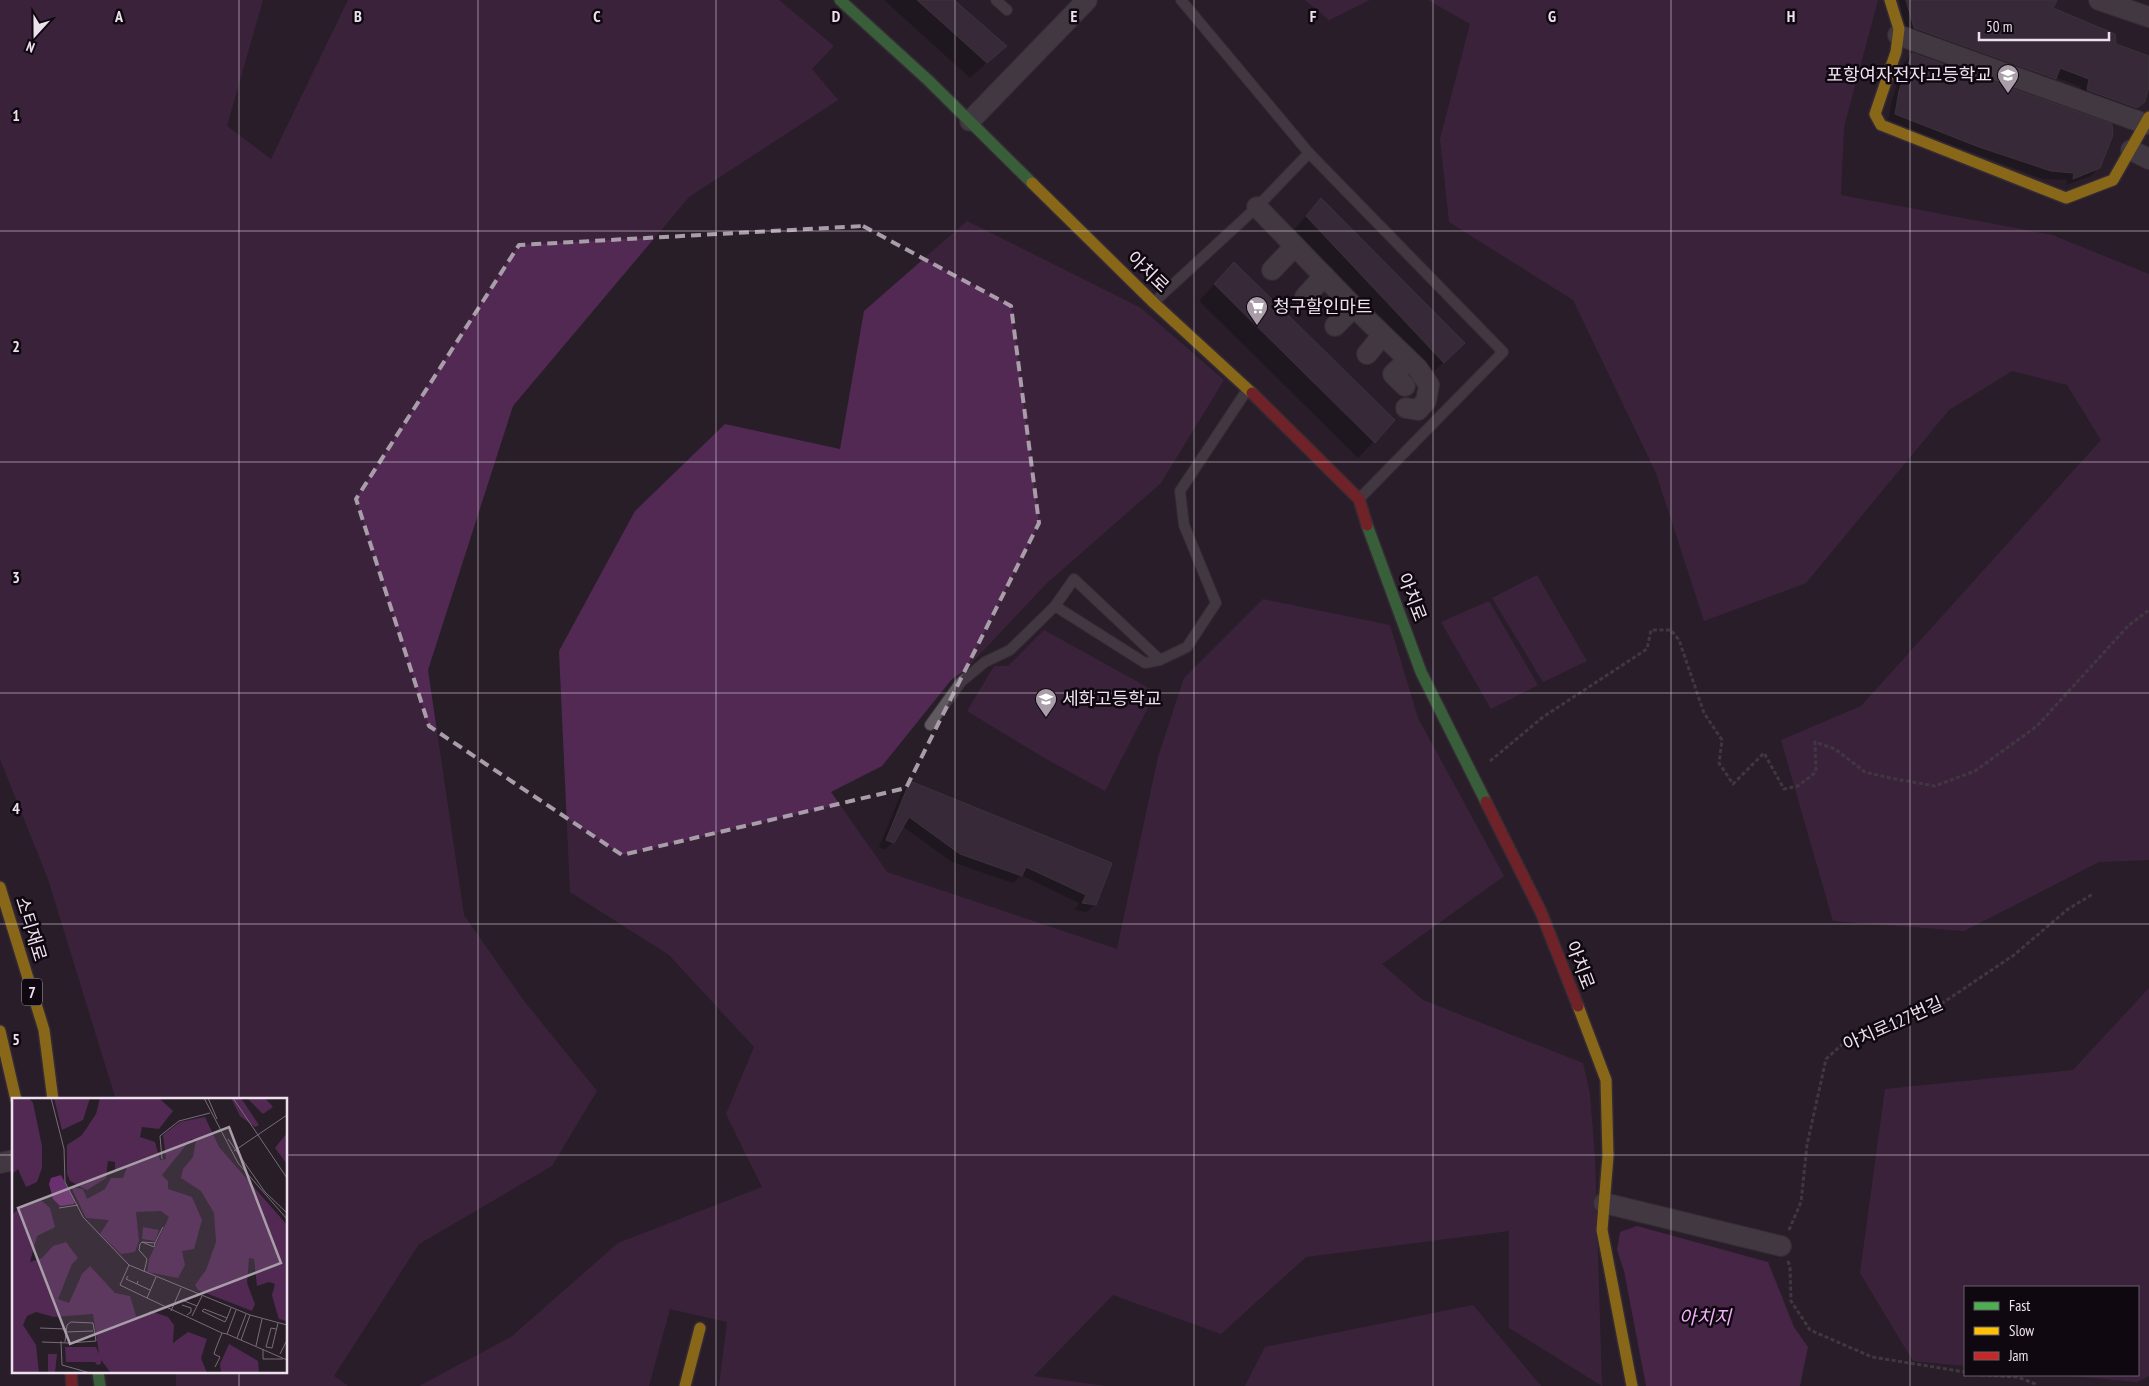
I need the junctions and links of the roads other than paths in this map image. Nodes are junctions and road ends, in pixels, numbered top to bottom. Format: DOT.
graph roads {
  1 [pos="840,0"];
  2 [pos="996,0"];
  3 [pos="1087,0"];
  4 [pos="1181,0"];
  5 [pos="1890,0"];
  6 [pos="2099,0"];
  7 [pos="1007,10"];
  8 [pos="2149,17"];
  9 [pos="1898,35"];
  10 [pos="970,121"];
  11 [pos="2147,121"];
  12 [pos="2131,150"];
  13 [pos="1309,153"];
  14 [pos="2149,159"];
  15 [pos="1257,207"];
  16 [pos="1295,246"];
  17 [pos="1272,270"];
  18 [pos="1324,276"];
  19 [pos="1305,297"];
  20 [pos="1154,303"];
  21 [pos="1354,306"];
  22 [pos="1335,326"];
  23 [pos="1382,336"];
  24 [pos="1367,354"];
  25 [pos="1408,360"];
  26 [pos="1404,386"];
  27 [pos="1248,389"];
  28 [pos="1406,408"];
  29 [pos="1359,499"];
  30 [pos="1056,606"];
  31 [pos="1160,660"];
  32 [pos="930,725"];
  33 [pos="0,886"];
  34 [pos="0,1031"];
  35 [pos="16,1098"];
  36 [pos="52,1098"];
  37 [pos="1604,1203"];
  38 [pos="1781,1246"];
  39 [pos="700,1328"];
  40 [pos="685,1386"];
  41 [pos="1632,1386"];
  1 -- 10 [label="street, 아치로"];
  2 -- 7 [label="lane"];
  3 -- 10 [label="street"];
  4 -- 13 [label="lane"];
  5 -- 9 [label="street"];
  6 -- 8 [label="street"];
  9 -- 11 [label="street"];
  9 -- 12 [label="street"];
  10 -- 20 [label="street, 아치로"];
  11 -- 12 [label="street"];
  12 -- 14 [label="street"];
  13 -- 15 [label="lane"];
  13 -- 29 [label="lane"];
  15 -- 16 [label="street"];
  15 -- 20 [label="lane"];
  16 -- 17 [label="street"];
  16 -- 18 [label="street"];
  18 -- 19 [label="street"];
  18 -- 21 [label="street"];
  20 -- 27 [label="street, 아치로"];
  21 -- 22 [label="street"];
  21 -- 23 [label="street"];
  23 -- 24 [label="street"];
  23 -- 25 [label="street"];
  25 -- 26 [label="street"];
  25 -- 28 [label="street"];
  27 -- 29 [label="street, 아치로"];
  27 -- 31 [label="lane"];
  29 -- 37 [label="street, 아치로"];
  30 -- 31 [label="lane"];
  30 -- 31 [label="lane"];
  30 -- 32 [label="lane"];
  33 -- 36 [label="street, 소티재로 / 7"];
  34 -- 35 [label="street"];
  37 -- 38 [label="street"];
  37 -- 41 [label="street, 아치로"];
  39 -- 40 [label="street"];
}
